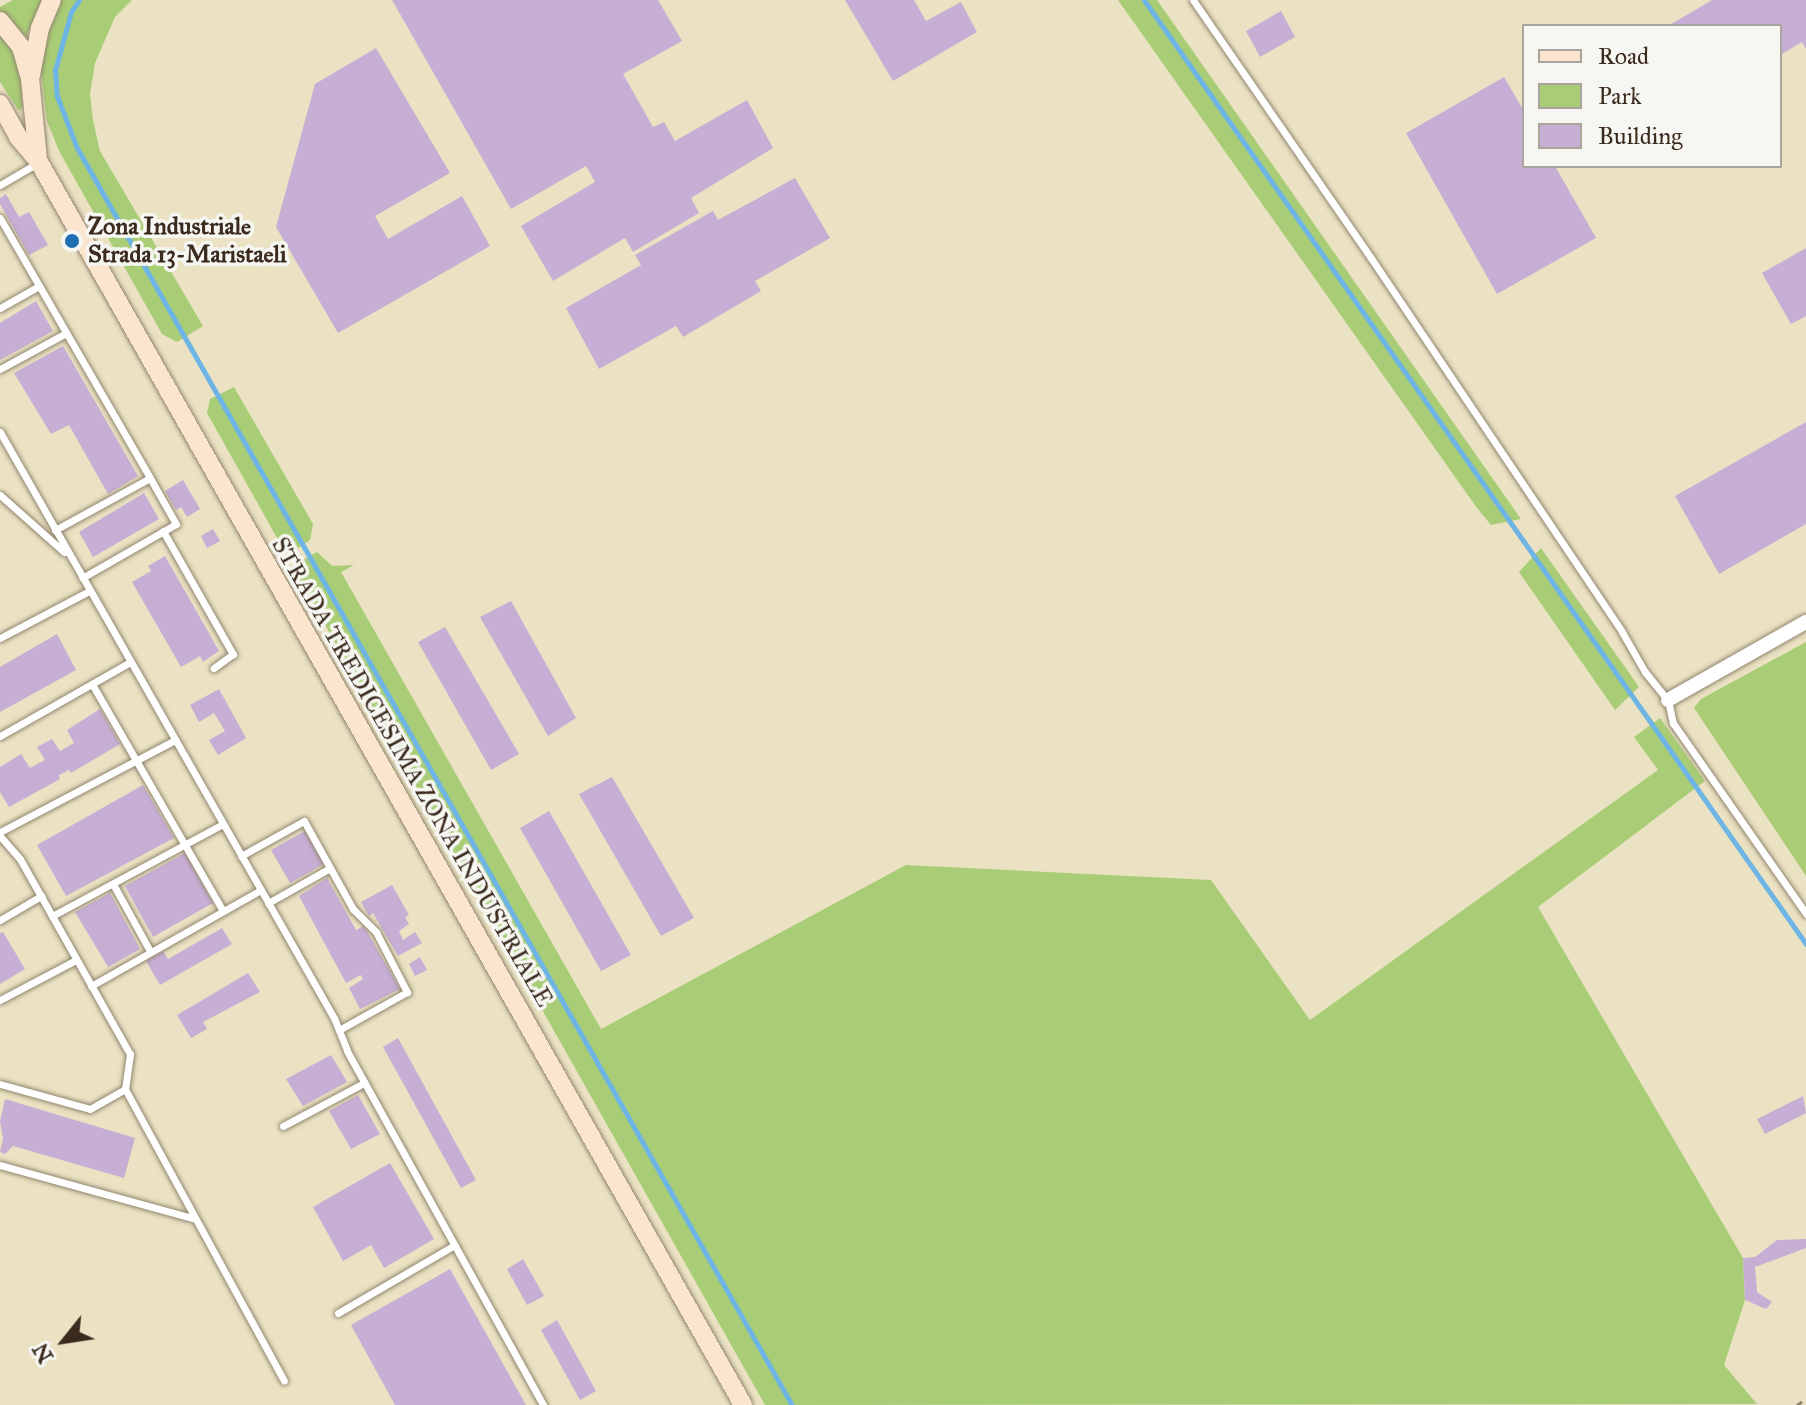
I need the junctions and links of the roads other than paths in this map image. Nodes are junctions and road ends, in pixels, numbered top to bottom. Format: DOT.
graph roads {
  1 [pos="52,0"];
  2 [pos="1193,0"];
  3 [pos="0,21"];
  4 [pos="30,78"];
  5 [pos="0,104"];
  6 [pos="39,162"];
  7 [pos="0,185"];
  8 [pos="0,218"];
  9 [pos="39,286"];
  10 [pos="0,308"];
  11 [pos="66,333"];
  12 [pos="0,369"];
  13 [pos="0,432"];
  14 [pos="150,478"];
  15 [pos="0,495"];
  16 [pos="55,530"];
  17 [pos="163,531"];
  18 [pos="70,557"];
  19 [pos="82,578"];
  20 [pos="89,591"];
  21 [pos="1806,622"];
  22 [pos="0,638"];
  23 [pos="130,662"];
  24 [pos="214,668"];
  25 [pos="92,684"];
  26 [pos="1668,700"];
  27 [pos="0,736"];
  28 [pos="175,740"];
  29 [pos="136,761"];
  30 [pos="223,824"];
  31 [pos="0,834"];
  32 [pos="186,845"];
  33 [pos="241,856"];
  34 [pos="330,868"];
  35 [pos="113,884"];
  36 [pos="261,890"];
  37 [pos="41,896"];
  38 [pos="268,903"];
  39 [pos="223,911"];
  40 [pos="1806,914"];
  41 [pos="52,916"];
  42 [pos="0,920"];
  43 [pos="150,951"];
  44 [pos="76,960"];
  45 [pos="91,986"];
  46 [pos="0,1000"];
  47 [pos="339,1030"];
  48 [pos="364,1083"];
  49 [pos="0,1084"];
  50 [pos="125,1089"];
  51 [pos="283,1126"];
  52 [pos="0,1165"];
  53 [pos="193,1218"];
  54 [pos="455,1245"];
  55 [pos="338,1313"];
  56 [pos="284,1381"];
  57 [pos="543,1405"];
  58 [pos="743,1405"];
  1 -- 4 [label="street"];
  2 -- 26 [label="lane"];
  3 -- 4 [label="street"];
  4 -- 6 [label="street"];
  5 -- 6 [label="street"];
  6 -- 7 [label="lane"];
  6 -- 58 [label="street, STRADA TREDICESIMA ZONA INDUSTRIALE"];
  8 -- 9 [label="lane"];
  9 -- 10 [label="lane"];
  9 -- 11 [label="lane"];
  11 -- 12 [label="lane"];
  11 -- 14 [label="lane"];
  13 -- 16 [label="lane"];
  14 -- 16 [label="lane"];
  14 -- 17 [label="lane"];
  15 -- 18 [label="lane"];
  16 -- 18 [label="lane"];
  17 -- 19 [label="lane"];
  17 -- 24 [label="lane"];
  18 -- 19 [label="lane"];
  19 -- 20 [label="lane"];
  20 -- 22 [label="lane"];
  20 -- 23 [label="lane"];
  21 -- 26 [label="street"];
  23 -- 25 [label="lane"];
  23 -- 28 [label="lane"];
  25 -- 27 [label="lane"];
  25 -- 29 [label="lane"];
  26 -- 40 [label="lane"];
  28 -- 29 [label="lane"];
  28 -- 30 [label="lane"];
  29 -- 31 [label="lane"];
  29 -- 32 [label="lane"];
  30 -- 32 [label="lane"];
  30 -- 33 [label="lane"];
  31 -- 37 [label="lane"];
  32 -- 35 [label="lane"];
  32 -- 39 [label="lane"];
  33 -- 34 [label="lane"];
  33 -- 36 [label="lane"];
  34 -- 38 [label="lane"];
  34 -- 47 [label="lane"];
  35 -- 41 [label="lane"];
  35 -- 43 [label="lane"];
  36 -- 38 [label="lane"];
  36 -- 39 [label="lane"];
  37 -- 41 [label="lane"];
  37 -- 42 [label="lane"];
  38 -- 47 [label="lane"];
  39 -- 43 [label="lane"];
  41 -- 44 [label="lane"];
  43 -- 45 [label="lane"];
  44 -- 45 [label="lane"];
  44 -- 46 [label="lane"];
  45 -- 50 [label="lane"];
  47 -- 48 [label="lane"];
  48 -- 51 [label="lane"];
  48 -- 54 [label="lane"];
  49 -- 50 [label="lane"];
  50 -- 53 [label="lane"];
  52 -- 53 [label="lane"];
  53 -- 56 [label="lane"];
  54 -- 55 [label="lane"];
  54 -- 57 [label="lane"];
}
